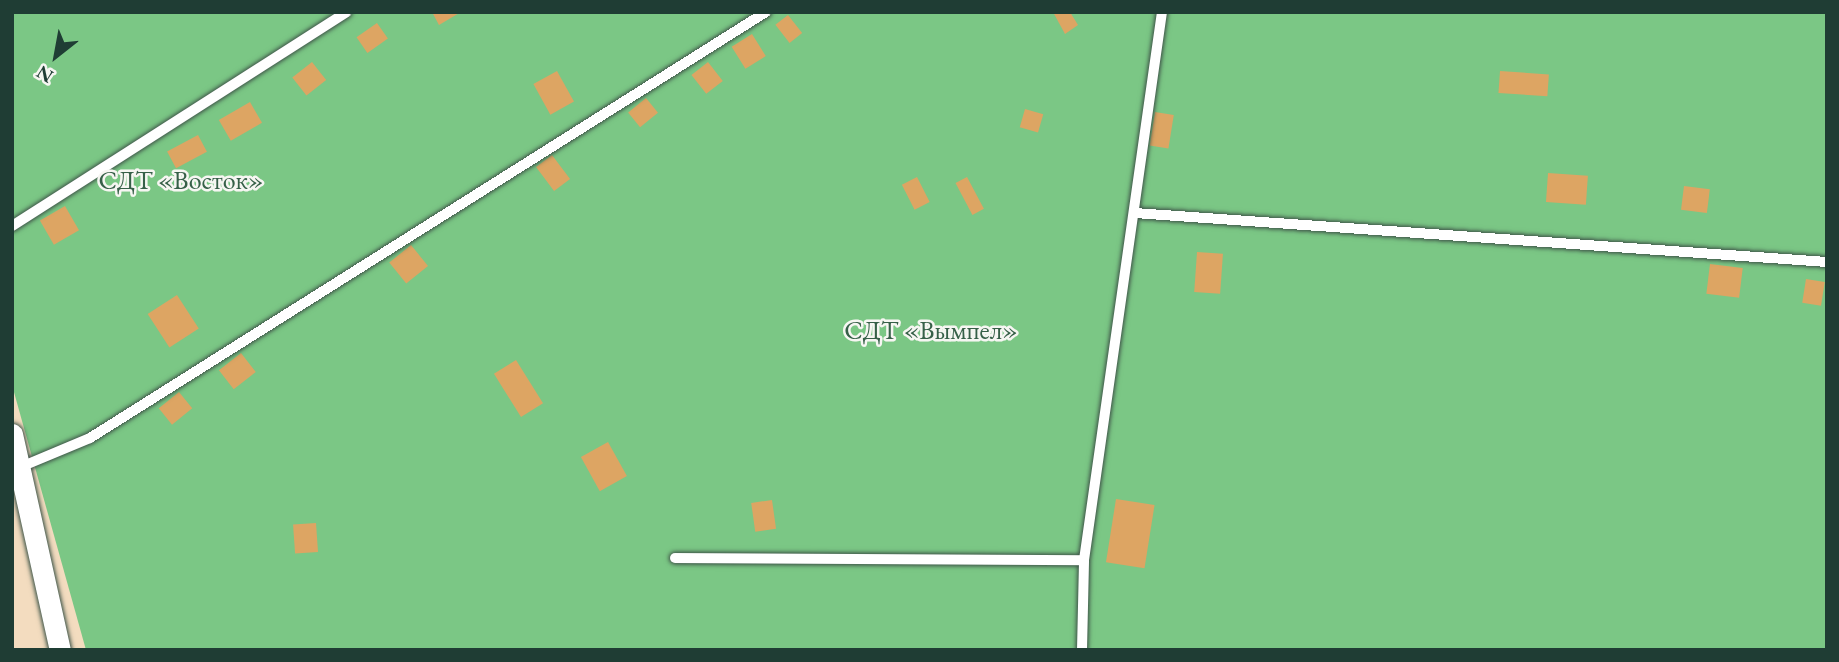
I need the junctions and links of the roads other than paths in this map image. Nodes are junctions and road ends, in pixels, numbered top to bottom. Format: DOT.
graph roads {
  1 [pos="346,12"];
  2 [pos="766,12"];
  3 [pos="1162,12"];
  4 [pos="1135,213"];
  5 [pos="12,226"];
  6 [pos="1827,262"];
  7 [pos="12,434"];
  8 [pos="23,466"];
  9 [pos="675,558"];
  10 [pos="1084,559"];
  11 [pos="60,650"];
  12 [pos="1082,650"];
  1 -- 5 [label="lane"];
  2 -- 8 [label="lane"];
  3 -- 4 [label="lane"];
  4 -- 6 [label="lane"];
  4 -- 10 [label="lane"];
  7 -- 8 [label="street"];
  8 -- 11 [label="street"];
  9 -- 10 [label="lane"];
  10 -- 12 [label="lane"];
}
